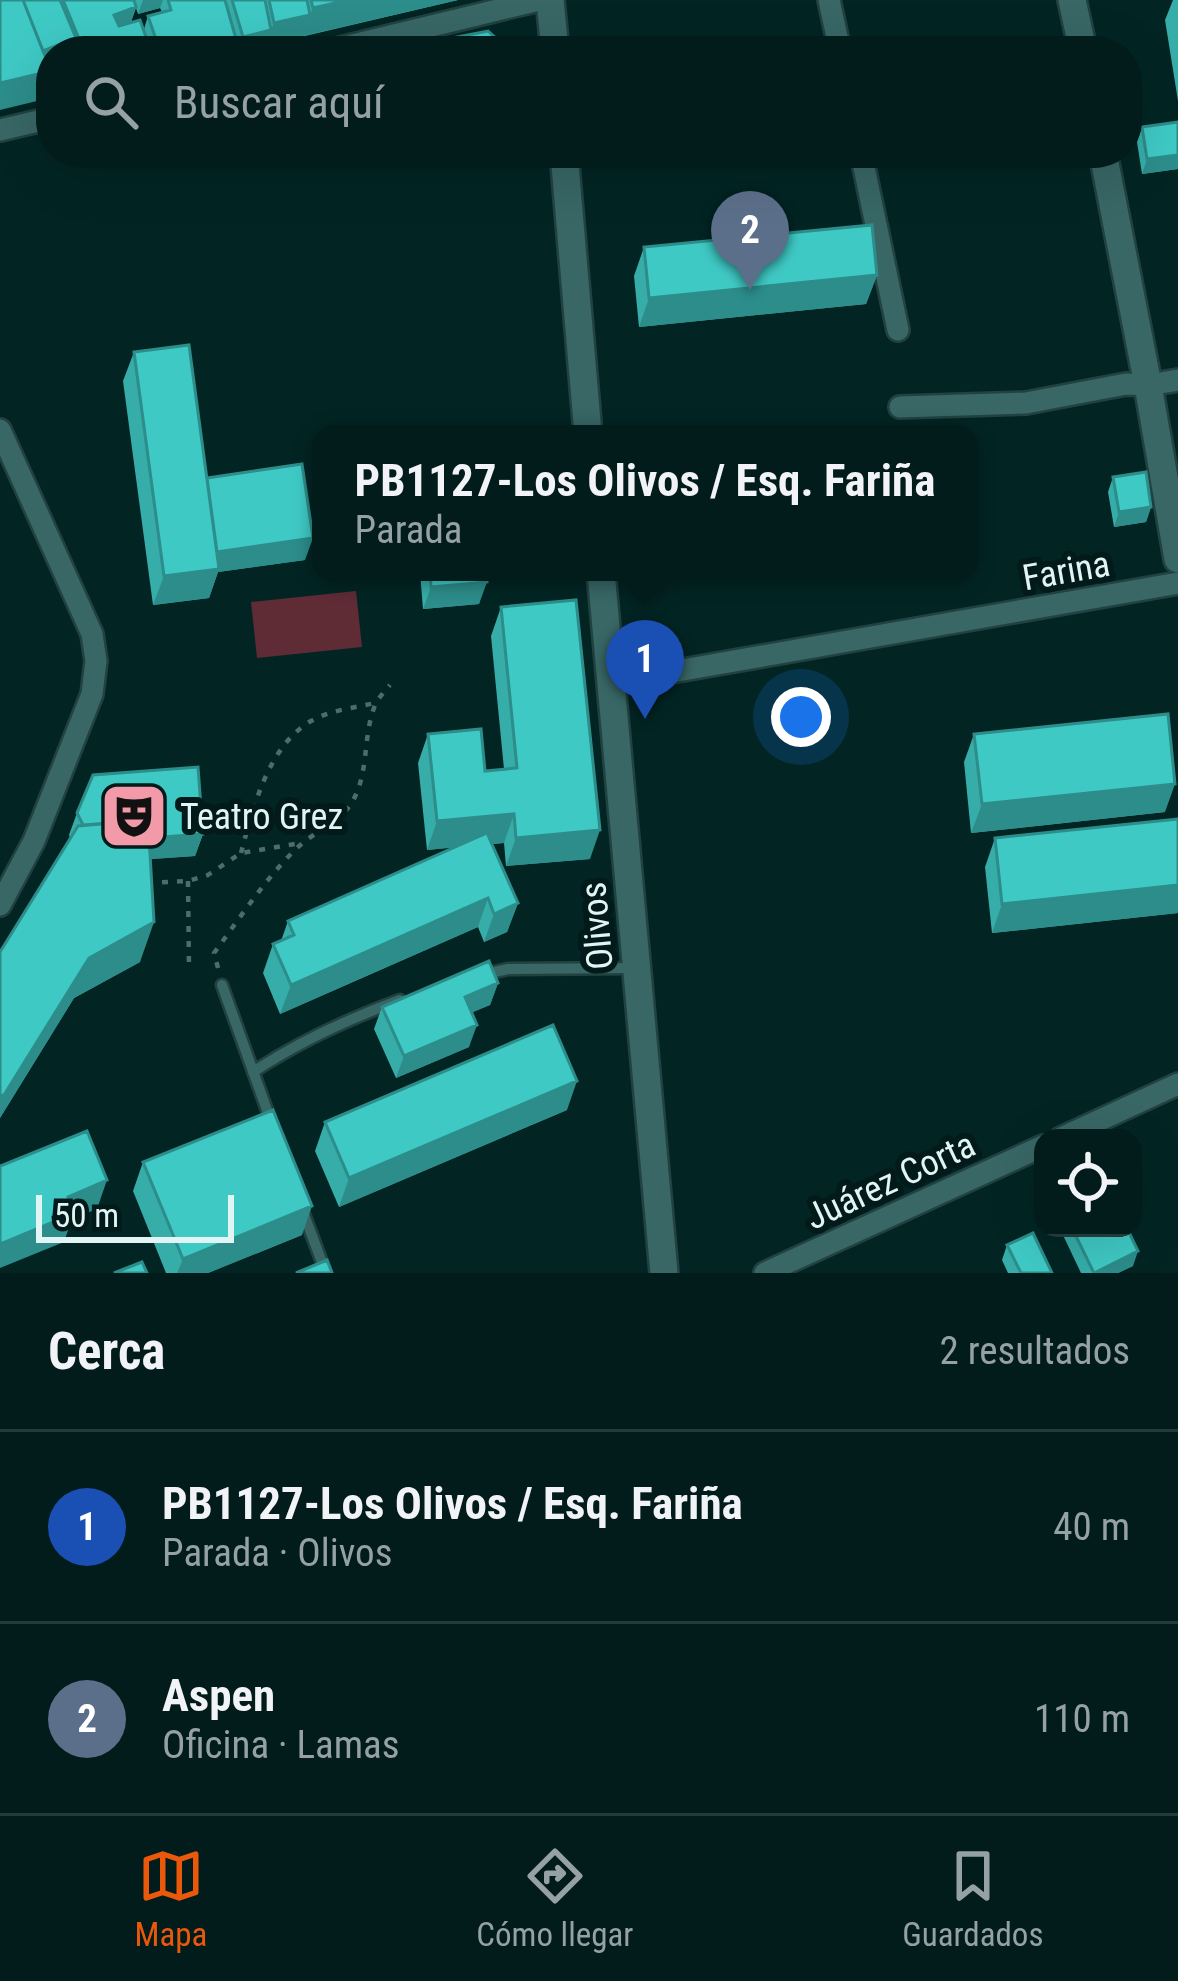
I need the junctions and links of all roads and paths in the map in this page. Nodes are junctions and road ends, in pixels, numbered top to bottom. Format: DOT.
graph roads {
  1 [pos="539,0"];
  2 [pos="550,0"];
  3 [pos="829,0"];
  4 [pos="1072,0"];
  5 [pos="390,36"];
  6 [pos="554,36"];
  7 [pos="837,36"];
  8 [pos="1080,36"];
  9 [pos="36,122"];
  10 [pos="0,130"];
  11 [pos="565,168"];
  12 [pos="864,168"];
  13 [pos="1106,168"];
  14 [pos="898,330"];
  15 [pos="1178,380"];
  16 [pos="1148,385"];
  17 [pos="900,407"];
  18 [pos="587,425"];
  19 [pos="0,430"];
  20 [pos="1178,559"];
  21 [pos="602,581"];
  22 [pos="1178,584"];
  23 [pos="611,679"];
  24 [pos="390,685"];
  25 [pos="375,703"];
  26 [pos="301,843"];
  27 [pos="241,854"];
  28 [pos="188,881"];
  29 [pos="143,883"];
  30 [pos="0,905"];
  31 [pos="214,953"];
  32 [pos="635,968"];
  33 [pos="189,969"];
  34 [pos="474,976"];
  35 [pos="222,986"];
  36 [pos="405,998"];
  37 [pos="254,1072"];
  38 [pos="1178,1084"];
  39 [pos="1080,1129"];
  40 [pos="278,1142"];
  41 [pos="1034,1150"];
  42 [pos="301,1204"];
  43 [pos="326,1273"];
  44 [pos="664,1273"];
  45 [pos="765,1273"];
  1 -- 5 [label="street"];
  2 -- 6 [label="street"];
  3 -- 7 [label="street"];
  4 -- 8 [label="street"];
  9 -- 10 [label="street"];
  11 -- 18 [label="street"];
  12 -- 14 [label="street"];
  13 -- 16 [label="street"];
  15 -- 16 [label="street"];
  16 -- 17 [label="street"];
  16 -- 20 [label="street"];
  19 -- 30 [label="street"];
  21 -- 23 [label="street, Olivos"];
  22 -- 23 [label="street, Farina"];
  23 -- 32 [label="street, Olivos"];
  24 -- 25 [label="path"];
  25 -- 26 [label="path"];
  25 -- 27 [label="path"];
  26 -- 27 [label="path"];
  26 -- 31 [label="path"];
  27 -- 28 [label="path"];
  28 -- 29 [label="path"];
  28 -- 33 [label="path"];
  32 -- 34 [label="lane"];
  32 -- 44 [label="street, Olivos"];
  35 -- 37 [label="lane"];
  36 -- 37 [label="lane"];
  37 -- 40 [label="lane"];
  38 -- 39 [label="street"];
  41 -- 45 [label="street, Juárez Corta"];
  42 -- 43 [label="lane"];
}
